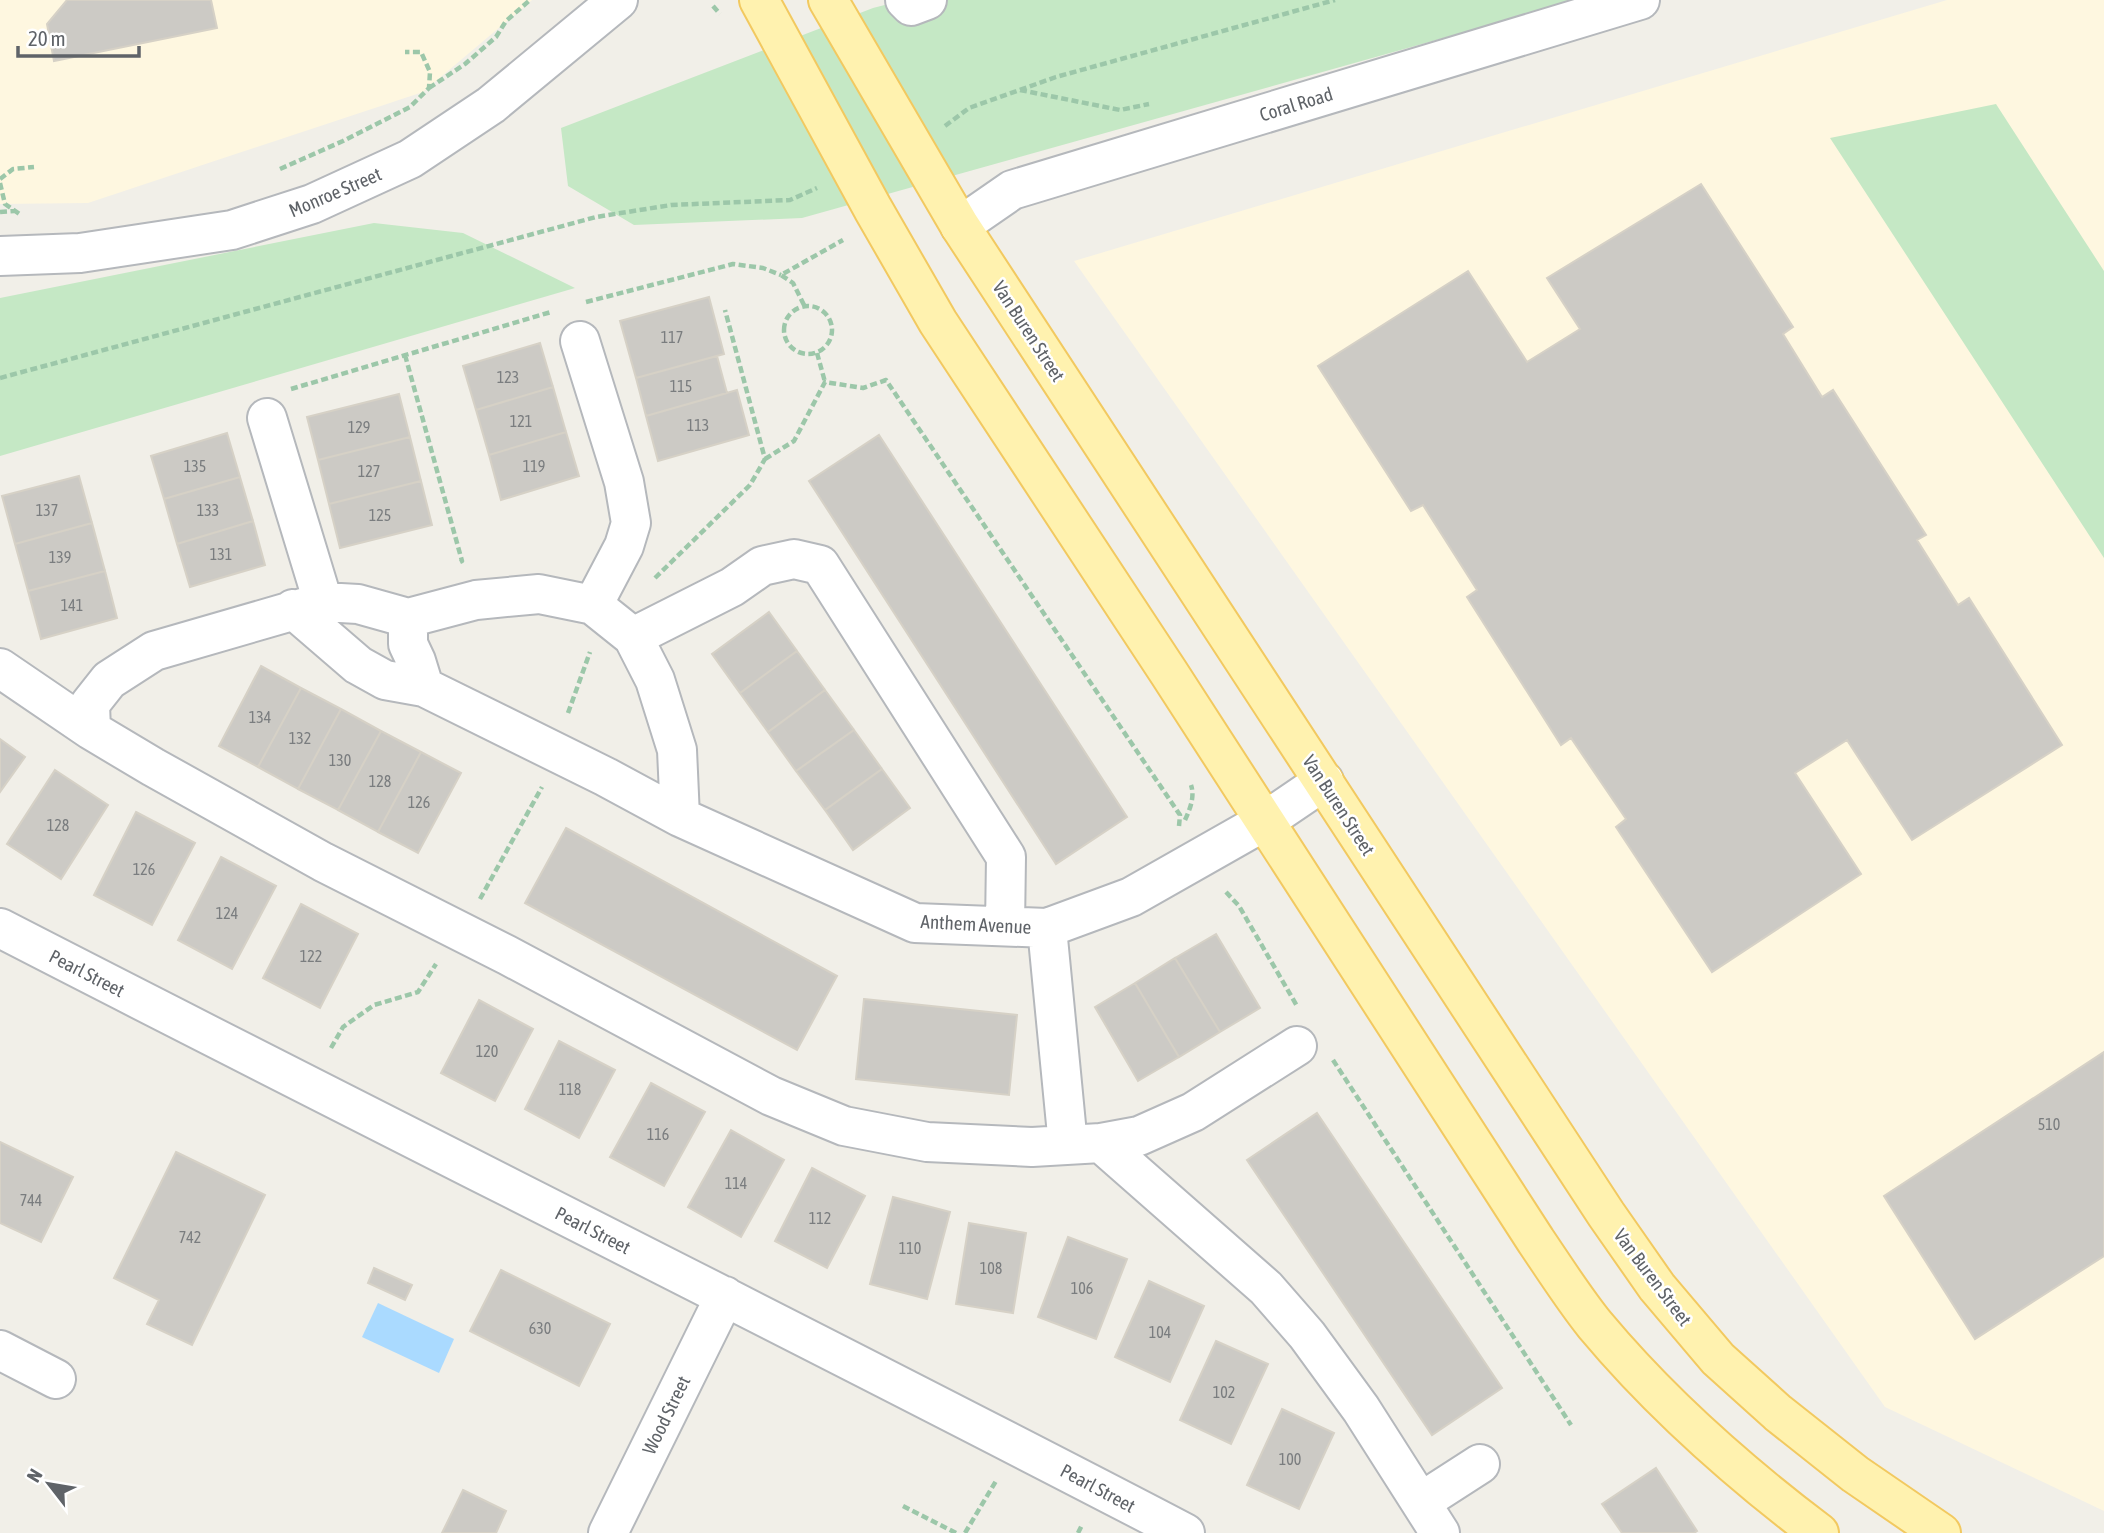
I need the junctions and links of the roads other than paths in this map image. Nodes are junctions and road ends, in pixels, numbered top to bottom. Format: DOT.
graph roads {
  1 [pos="618,0"];
  2 [pos="759,0"];
  3 [pos="829,0"];
  4 [pos="905,0"];
  5 [pos="927,0"];
  6 [pos="1640,0"];
  7 [pos="960,226"];
  8 [pos="0,256"];
  9 [pos="574,318"];
  10 [pos="278,404"];
  11 [pos="308,605"];
  12 [pos="408,618"];
  13 [pos="613,621"];
  14 [pos="0,668"];
  15 [pos="424,687"];
  16 [pos="91,730"];
  17 [pos="1324,781"];
  18 [pos="680,817"];
  19 [pos="1265,821"];
  20 [pos="1005,926"];
  21 [pos="0,928"];
  22 [pos="1047,928"];
  23 [pos="1313,1050"];
  24 [pos="1084,1144"];
  25 [pos="725,1296"];
  26 [pos="0,1350"];
  27 [pos="56,1379"];
  28 [pos="1480,1464"];
  29 [pos="1431,1517"];
  30 [pos="608,1533"];
  31 [pos="1185,1533"];
  32 [pos="1819,1533"];
  33 [pos="1941,1533"];
  1 -- 8 [label="street, Monroe Street"];
  2 -- 19 [label="main road"];
  3 -- 7 [label="main road, Van Buren Street"];
  4 -- 5 [label="street"];
  6 -- 7 [label="street, Coral Road"];
  7 -- 17 [label="main road, Van Buren Street"];
  9 -- 13 [label="street"];
  10 -- 11 [label="street"];
  11 -- 12 [label="street"];
  11 -- 15 [label="street, Anthem Avenue"];
  11 -- 16 [label="street"];
  12 -- 13 [label="street"];
  12 -- 15 [label="street"];
  13 -- 18 [label="street"];
  13 -- 20 [label="street"];
  14 -- 16 [label="street"];
  15 -- 18 [label="street, Anthem Avenue"];
  16 -- 24 [label="street"];
  17 -- 19 [label="street, Anthem Avenue"];
  17 -- 33 [label="main road, Van Buren Street"];
  18 -- 20 [label="street, Anthem Avenue"];
  19 -- 22 [label="street, Anthem Avenue"];
  19 -- 32 [label="main road"];
  20 -- 22 [label="street, Anthem Avenue"];
  21 -- 25 [label="street, Pearl Street"];
  22 -- 24 [label="street"];
  23 -- 24 [label="street"];
  24 -- 29 [label="street"];
  25 -- 30 [label="street, Wood Street"];
  25 -- 31 [label="street, Pearl Street"];
  26 -- 27 [label="street"];
  28 -- 29 [label="street"];
}
